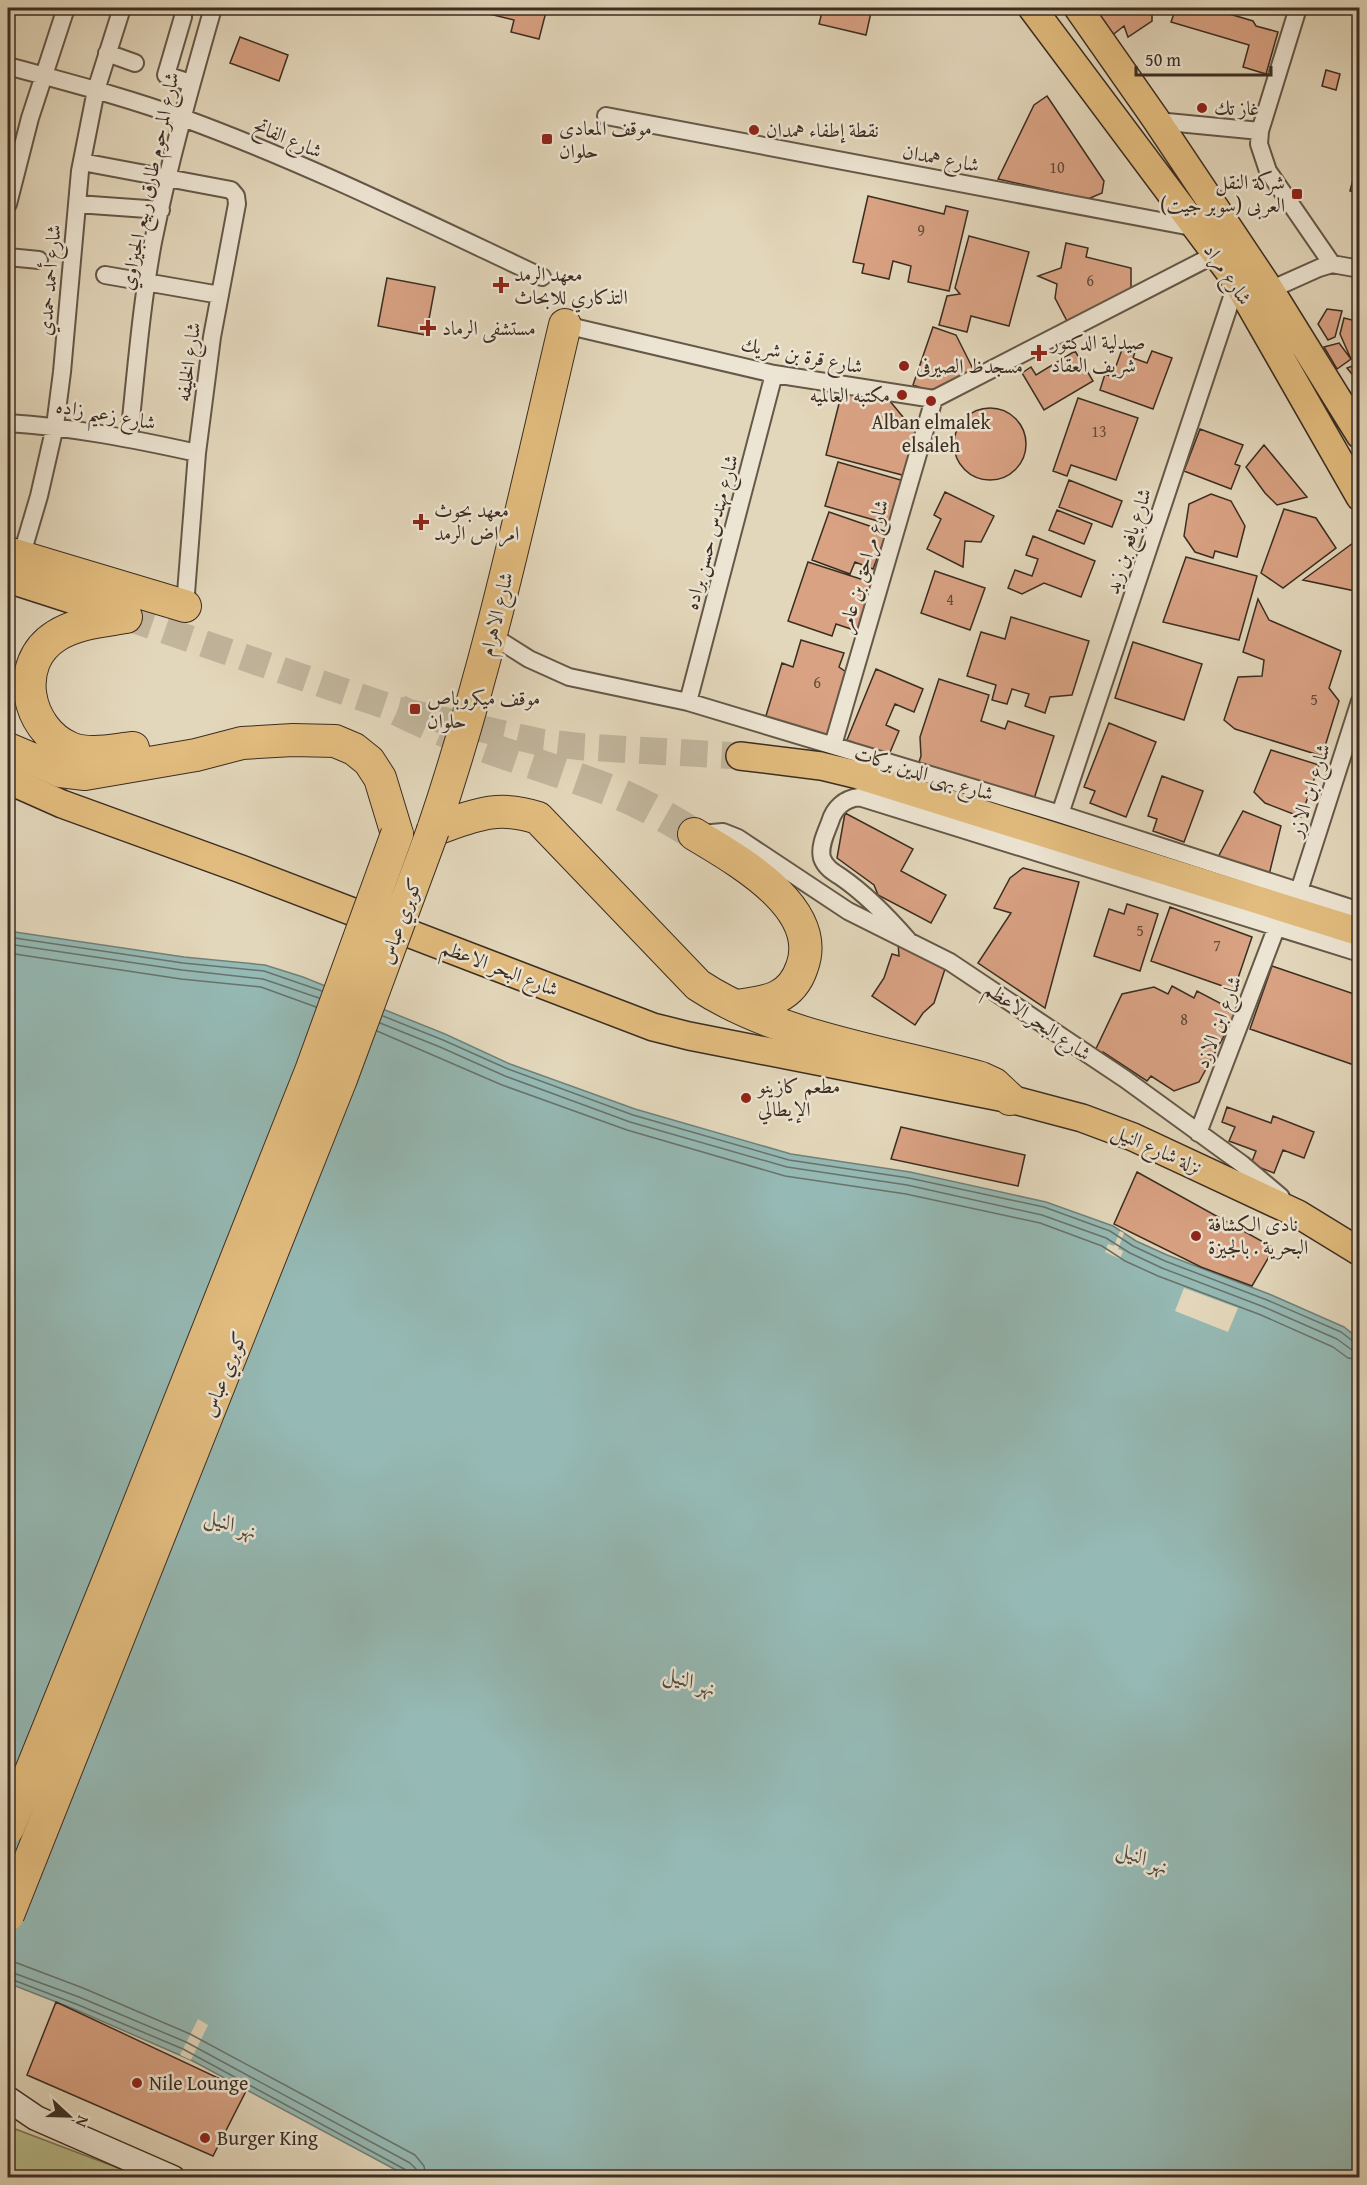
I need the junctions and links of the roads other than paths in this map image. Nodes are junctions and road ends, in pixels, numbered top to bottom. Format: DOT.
graph roads {
  1 [pos="66,8"];
  2 [pos="122,8"];
  3 [pos="213,8"];
  4 [pos="1032,8"];
  5 [pos="1060,8"];
  6 [pos="1078,8"];
  7 [pos="1298,8"];
  8 [pos="183,17"];
  9 [pos="107,53"];
  10 [pos="135,63"];
  11 [pos="8,66"];
  12 [pos="44,76"];
  13 [pos="191,83"];
  14 [pos="96,90"];
  15 [pos="1100,97"];
  16 [pos="606,116"];
  17 [pos="182,118"];
  18 [pos="1157,122"];
  19 [pos="1260,131"];
  20 [pos="82,162"];
  21 [pos="168,178"];
  22 [pos="8,204"];
  23 [pos="77,204"];
  24 [pos="161,210"];
  25 [pos="1197,228"];
  26 [pos="1216,254"];
  27 [pos="8,257"];
  28 [pos="39,260"];
  29 [pos="1332,264"];
  30 [pos="1359,269"];
  31 [pos="105,275"];
  32 [pos="542,277"];
  33 [pos="147,282"];
  34 [pos="1237,282"];
  35 [pos="1270,290"];
  36 [pos="220,295"];
  37 [pos="565,325"];
  38 [pos="774,374"];
  39 [pos="934,399"];
  40 [pos="8,423"];
  41 [pos="55,426"];
  42 [pos="1359,435"];
  43 [pos="129,438"];
  44 [pos="197,453"];
  45 [pos="1359,497"];
  46 [pos="12,563"];
  47 [pos="185,606"];
  48 [pos="126,617"];
  49 [pos="492,635"];
  50 [pos="1359,701"];
  51 [pos="688,702"];
  52 [pos="242,743"];
  53 [pos="833,745"];
  54 [pos="8,749"];
  55 [pos="740,756"];
  56 [pos="8,780"];
  57 [pos="1060,814"];
  58 [pos="434,830"];
  59 [pos="694,834"];
  60 [pos="1222,879"];
  61 [pos="1299,891"];
  62 [pos="1359,911"];
  63 [pos="1277,926"];
  64 [pos="1359,932"];
  65 [pos="908,940"];
  66 [pos="1359,953"];
  67 [pos="736,1006"];
  68 [pos="1010,1099"];
  69 [pos="1198,1133"];
  70 [pos="1298,1214"];
  71 [pos="1359,1252"];
  72 [pos="8,1828"];
  73 [pos="8,1915"];
  74 [pos="9,2101"];
  75 [pos="173,2178"];
  1 -- 12 [label="street"];
  2 -- 9 [label="street, شارع أحمد حمدي"];
  3 -- 13 [label="street, شارع المرحوم طارق ربيع الجيزاوي"];
  4 -- 15 [label="main road, شارع مراد"];
  5 -- 15 [label="main road"];
  6 -- 18 [label="main road, شارع مراد"];
  7 -- 19 [label="street"];
  8 -- 13 [label="street"];
  9 -- 10 [label="street"];
  9 -- 14 [label="street, شارع أحمد حمدي"];
  11 -- 12 [label="street, شارع الفاتح"];
  12 -- 14 [label="street, شارع الفاتح"];
  12 -- 22 [label="street"];
  13 -- 17 [label="street, شارع المرحوم طارق ربيع الجيزاوي"];
  14 -- 17 [label="street, شارع الفاتح"];
  14 -- 20 [label="street, شارع أحمد حمدي"];
  15 -- 25 [label="main road, شارع مراد"];
  16 -- 25 [label="street, شارع همدان"];
  17 -- 21 [label="street, شارع المرحوم طارق ربيع الجيزاوي"];
  17 -- 32 [label="street, شارع الفاتح"];
  18 -- 19 [label="street"];
  18 -- 35 [label="main road, شارع مراد"];
  19 -- 29 [label="street"];
  20 -- 21 [label="street, شارع الخليفه"];
  20 -- 23 [label="street, شارع أحمد حمدي"];
  21 -- 24 [label="street, شارع المرحوم طارق ربيع الجيزاوي"];
  21 -- 36 [label="street, شارع الخليفه"];
  23 -- 24 [label="street"];
  23 -- 41 [label="street, شارع أحمد حمدي"];
  24 -- 33 [label="street, شارع المرحوم طارق ربيع الجيزاوي"];
  25 -- 26 [label="main road, شارع مراد"];
  26 -- 34 [label="main road, شارع مراد"];
  26 -- 39 [label="street"];
  27 -- 28 [label="street"];
  29 -- 30 [label="street"];
  29 -- 35 [label="street"];
  31 -- 33 [label="street"];
  33 -- 36 [label="street"];
  33 -- 43 [label="street, شارع المرحوم طارق ربيع الجيزاوي"];
  34 -- 45 [label="main road, شارع مراد"];
  34 -- 57 [label="street, شارع يافع بن زيد"];
  35 -- 42 [label="main road, شارع مراد"];
  36 -- 44 [label="street, شارع الخليفه"];
  37 -- 38 [label="street, شارع قرة بن شريك"];
  37 -- 49 [label="highway, شارع الاهرام"];
  38 -- 39 [label="street, شارع قرة بن شريك"];
  38 -- 51 [label="street, شارع مهندس حسن براده"];
  39 -- 53 [label="street, شارع مراحق بن عامر"];
  40 -- 41 [label="street, شارع زعيم زاده"];
  41 -- 43 [label="street, شارع زعيم زاده"];
  41 -- 46 [label="street, شارع أحمد حمدي"];
  43 -- 44 [label="street, شارع زعيم زاده"];
  44 -- 47 [label="street, شارع الخليفه"];
  46 -- 47 [label="highway"];
  46 -- 48 [label="main road"];
  48 -- 52 [label="highway"];
  49 -- 51 [label="street, شارع بهى الدين بركات"];
  49 -- 58 [label="highway, شارع الاهرام"];
  50 -- 61 [label="street, شارع ابن الازر"];
  51 -- 53 [label="street, شارع بهى الدين بركات"];
  52 -- 54 [label="highway"];
  52 -- 72 [label="highway, كوبري عباس, bridge"];
  53 -- 57 [label="street, شارع بهى الدين بركات"];
  55 -- 60 [label="main road, شارع بهى الدين بركات"];
  56 -- 68 [label="main road, شارع البحر الاعظم"];
  57 -- 60 [label="street, شارع بهى الدين بركات"];
  58 -- 67 [label="highway"];
  58 -- 73 [label="highway, كوبري عباس, bridge"];
  59 -- 65 [label="street, شارع البحر الاعظم"];
  59 -- 67 [label="highway"];
  60 -- 61 [label="street, شارع بهى الدين بركات"];
  60 -- 64 [label="main road, شارع بهى الدين بركات"];
  61 -- 62 [label="street, شارع بهى الدين بركات"];
  63 -- 65 [label="street"];
  63 -- 66 [label="street"];
  63 -- 69 [label="street, شارع ابن الازد"];
  65 -- 69 [label="street, شارع البحر الاعظم"];
  67 -- 68 [label="highway"];
  68 -- 70 [label="main road, نزلة شارع النيل"];
  69 -- 70 [label="street, شارع البحر الاعظم"];
  70 -- 71 [label="main road, شارع البحر الاعظم"];
  74 -- 75 [label="main road"];
}
